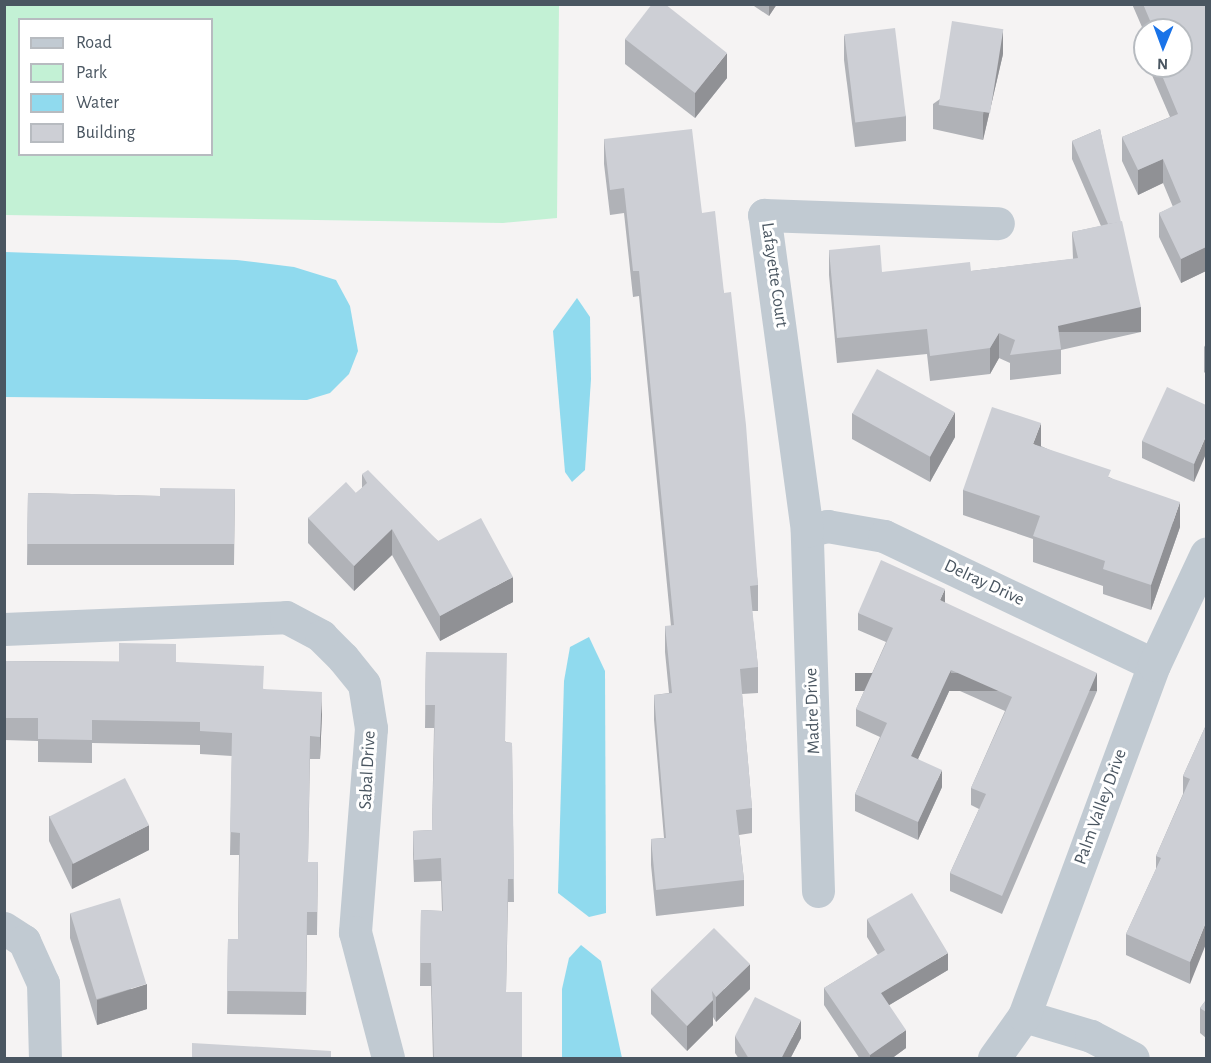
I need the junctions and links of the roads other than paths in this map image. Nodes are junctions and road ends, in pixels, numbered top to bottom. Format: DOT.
graph roads {
  1 [pos="998,223"];
  2 [pos="807,531"];
  3 [pos="1206,554"];
  4 [pos="4,629"];
  5 [pos="1154,665"];
  6 [pos="818,891"];
  7 [pos="4,928"];
  8 [pos="1024,1016"];
  9 [pos="45,1059"];
  10 [pos="388,1059"];
  11 [pos="994,1059"];
  12 [pos="1133,1059"];
  1 -- 2 [label="street, Lafayette Court"];
  2 -- 5 [label="street, Delray Drive"];
  2 -- 6 [label="street, Madre Drive"];
  3 -- 5 [label="street, Palm Valley Drive"];
  4 -- 10 [label="street, Sabal Drive"];
  5 -- 8 [label="street, Palm Valley Drive"];
  7 -- 9 [label="street"];
  8 -- 11 [label="street, Palm Valley Drive"];
  8 -- 12 [label="street"];
}
